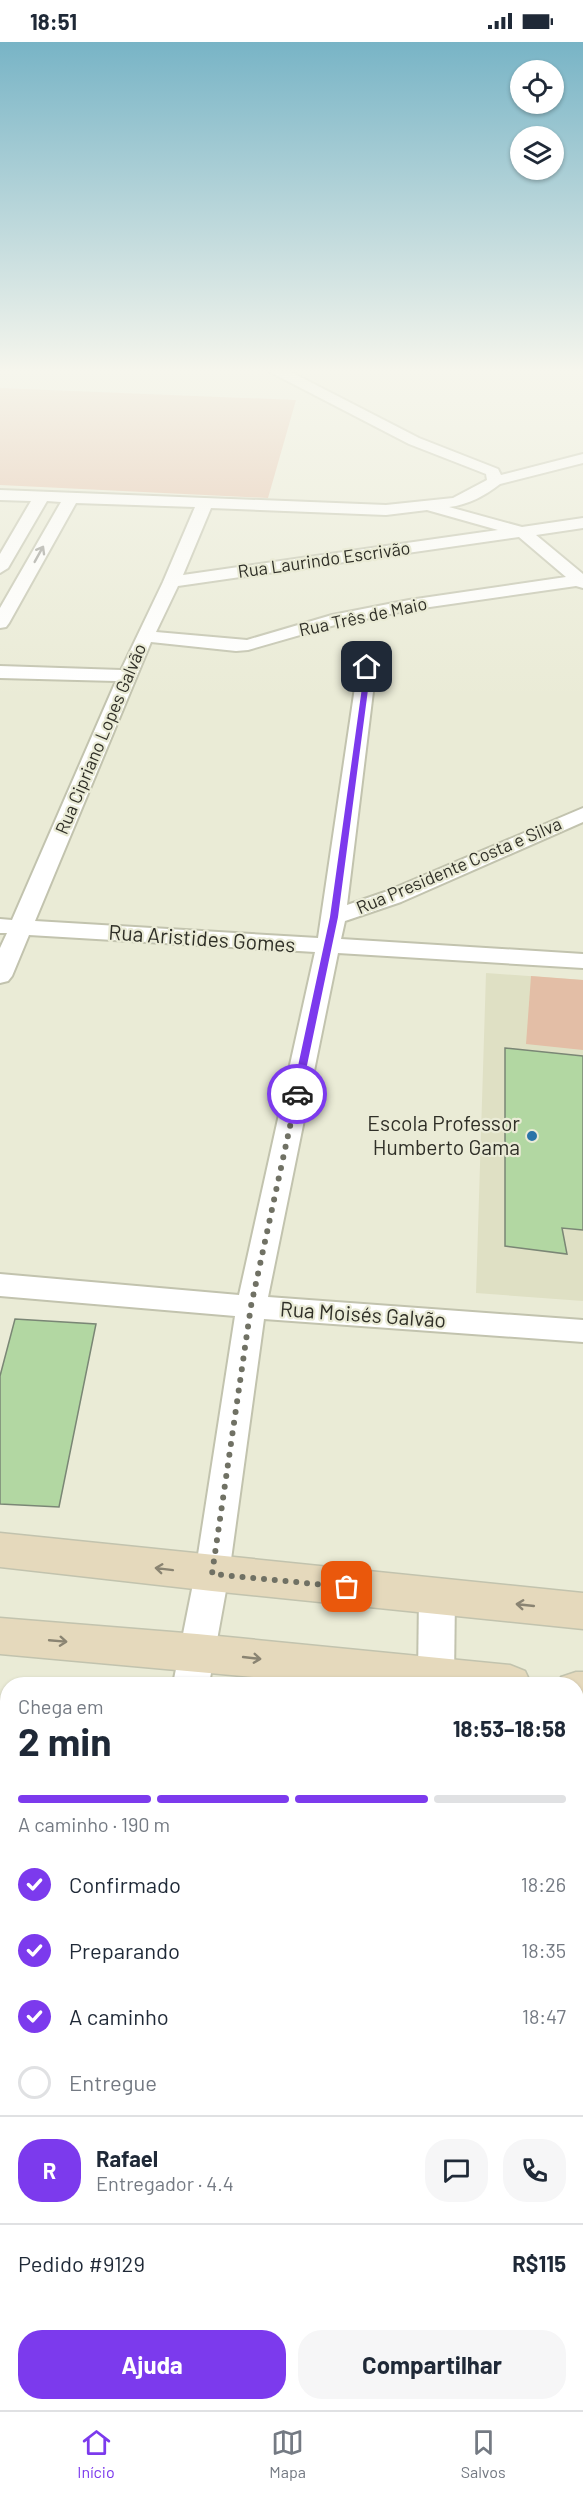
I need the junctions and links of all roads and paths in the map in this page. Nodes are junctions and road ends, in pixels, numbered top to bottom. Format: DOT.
graph roads {
  1 [pos="501,480"];
  2 [pos="495,481"];
  3 [pos="0,495"];
  4 [pos="42,496"];
  5 [pos="71,498"];
  6 [pos="206,503"];
  7 [pos="427,506"];
  8 [pos="583,523"];
  9 [pos="523,532"];
  10 [pos="0,568"];
  11 [pos="582,581"];
  12 [pos="172,582"];
  13 [pos="9,592"];
  14 [pos="0,623"];
  15 [pos="145,636"];
  16 [pos="367,667"];
  17 [pos="0,672"];
  18 [pos="127,676"];
  19 [pos="583,814"];
  20 [pos="334,917"];
  21 [pos="10,926"];
  22 [pos="329,947"];
  23 [pos="583,961"];
  24 [pos="0,976"];
  25 [pos="0,1284"];
  26 [pos="251,1306"];
  27 [pos="583,1331"];
  28 [pos="0,1550"];
  29 [pos="212,1574"];
  30 [pos="437,1596"];
  31 [pos="583,1611"];
  32 [pos="0,1636"];
  33 [pos="194,1668"];
  34 [pos="412,1677"];
  35 [pos="436,1677"];
  1 -- 2 [label="street"];
  2 -- 7 [label="street"];
  3 -- 4 [label="street"];
  4 -- 5 [label="street"];
  4 -- 10 [label="street"];
  5 -- 6 [label="street"];
  13 -- 5 [label="street, one-way"];
  6 -- 7 [label="street"];
  6 -- 12 [label="street, Rua Cipriano Lopes Galvão"];
  7 -- 9 [label="street"];
  8 -- 9 [label="street, Rua Laurindo Escrivão"];
  9 -- 11 [label="street"];
  9 -- 12 [label="street, Rua Laurindo Escrivão"];
  11 -- 15 [label="street, Rua Três de Maio"];
  12 -- 15 [label="street, Rua Cipriano Lopes Galvão"];
  13 -- 14 [label="street"];
  15 -- 18 [label="street, Rua Cipriano Lopes Galvão"];
  16 -- 20 [label="street"];
  17 -- 18 [label="street"];
  18 -- 21 [label="street, Rua Cipriano Lopes Galvão"];
  19 -- 20 [label="street, Rua Presidente Costa e Silva"];
  20 -- 22 [label="street"];
  21 -- 22 [label="street, Rua Aristides Gomes"];
  21 -- 24 [label="street, Rua Cipriano Lopes Galvão"];
  22 -- 23 [label="street, Rua Aristides Gomes"];
  22 -- 26 [label="street"];
  25 -- 26 [label="street, Rua Moisés Galvão"];
  26 -- 27 [label="street, Rua Moisés Galvão"];
  26 -- 29 [label="street"];
  29 -- 28 [label="street, one-way"];
  29 -- 30 [label="street"];
  29 -- 33 [label="street"];
  31 -- 30 [label="street, one-way"];
  30 -- 35 [label="street"];
  32 -- 33 [label="street, one-way"];
  33 -- 34 [label="street, one-way"];
}
